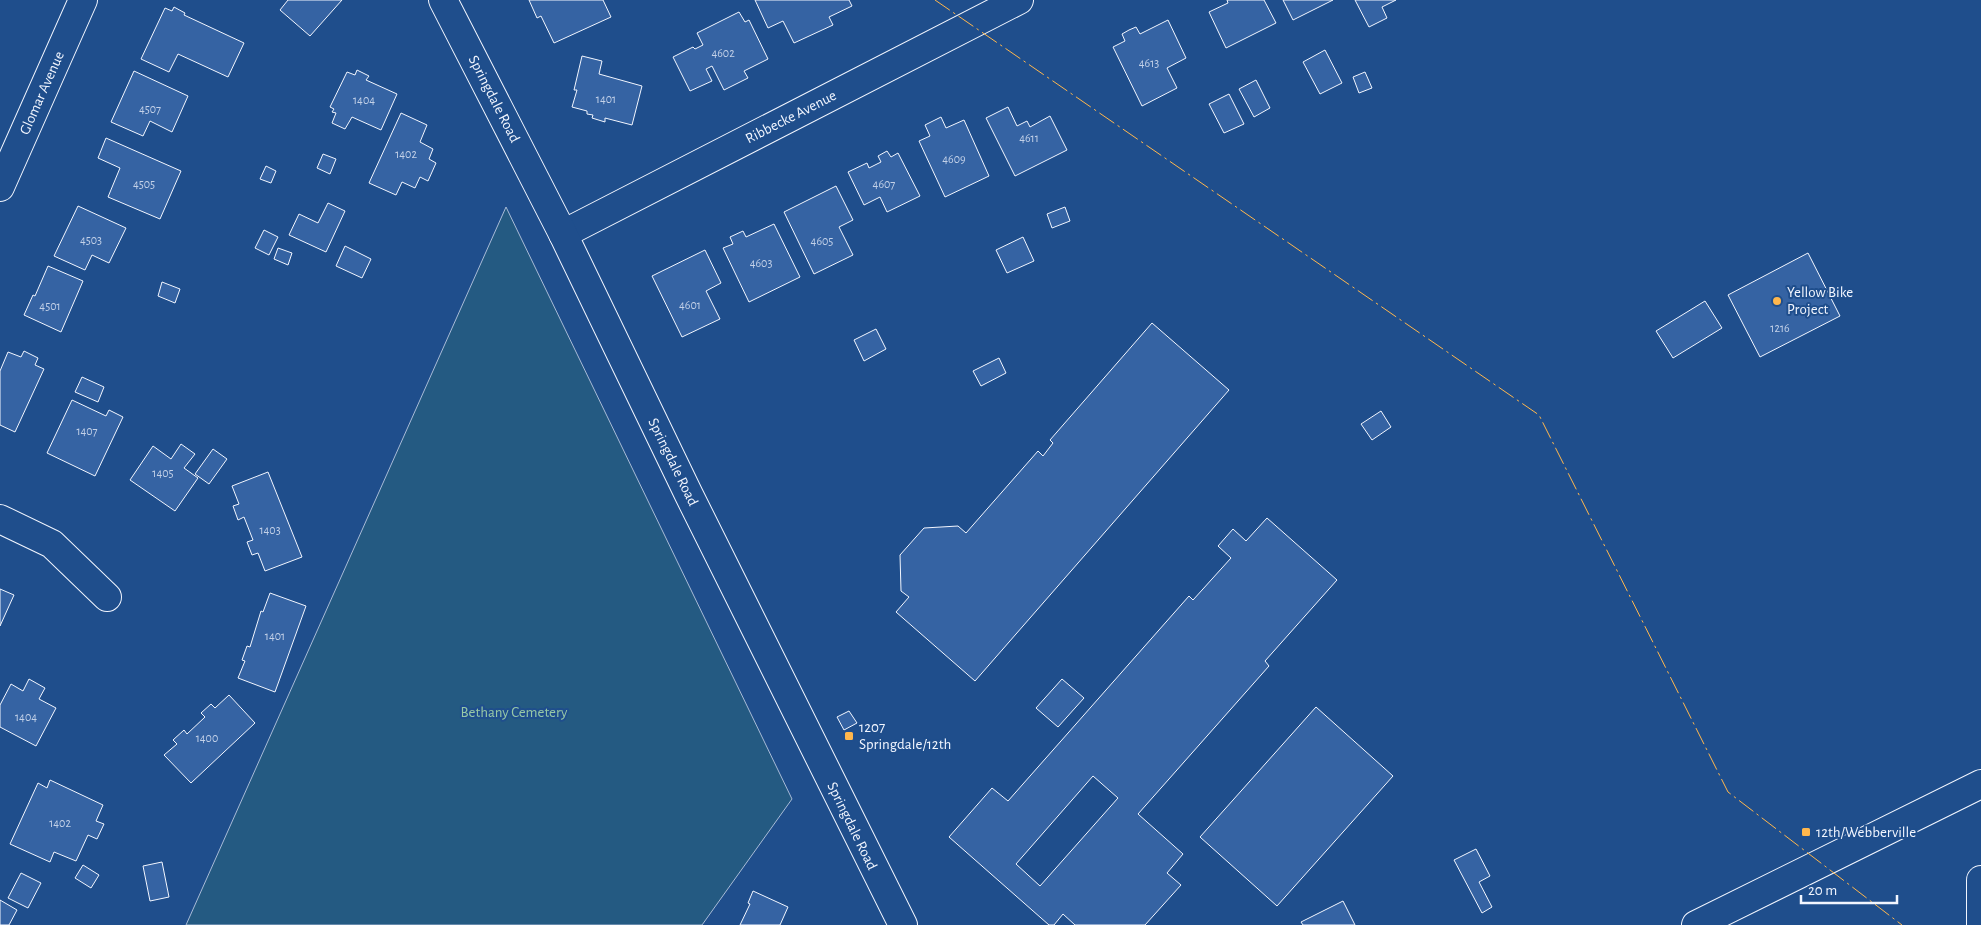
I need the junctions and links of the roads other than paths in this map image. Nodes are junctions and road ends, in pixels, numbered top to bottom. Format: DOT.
graph roads {
  1 [pos="84,0"];
  2 [pos="443,0"];
  3 [pos="1020,0"];
  4 [pos="0,187"];
  5 [pos="563,234"];
  6 [pos="0,519"];
  7 [pos="107,596"];
  8 [pos="1981,784"];
  9 [pos="1981,880"];
  10 [pos="903,925"];
  11 [pos="1696,925"];
  12 [pos="1981,925"];
  1 -- 4 [label="street, Glomar Avenue"];
  2 -- 5 [label="street, Springdale Road"];
  3 -- 5 [label="street, Ribbecke Avenue"];
  5 -- 10 [label="street, Springdale Road"];
  6 -- 7 [label="street"];
  8 -- 11 [label="street"];
  9 -- 12 [label="street"];
}
